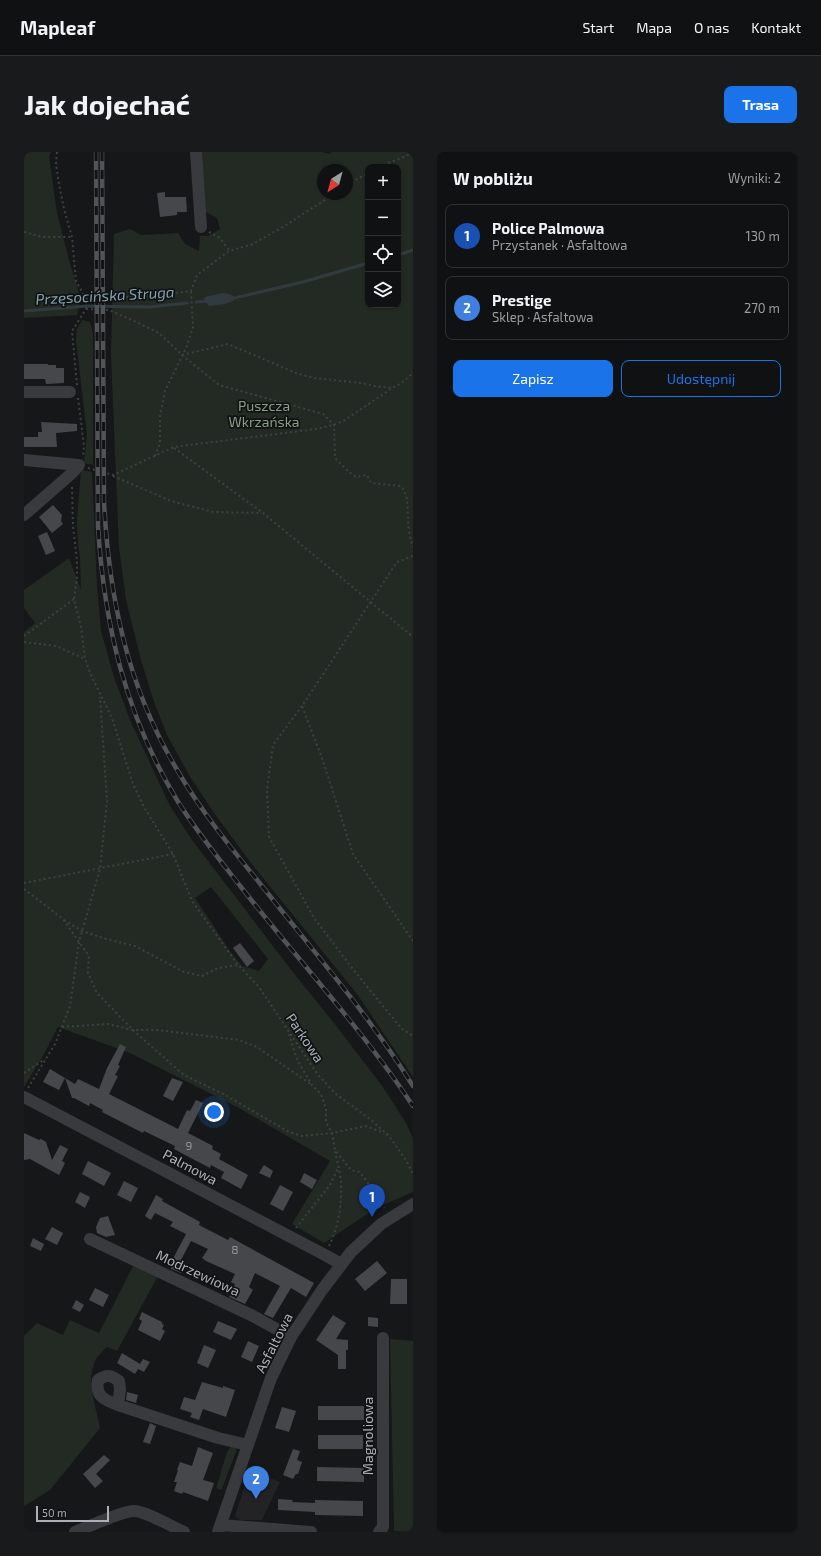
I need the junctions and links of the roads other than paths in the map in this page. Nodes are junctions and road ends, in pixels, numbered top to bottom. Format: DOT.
graph roads {
  1 [pos="196,152"];
  2 [pos="201,227"];
  3 [pos="24,392"];
  4 [pos="70,392"];
  5 [pos="24,460"];
  6 [pos="24,515"];
  7 [pos="25,1094"];
  8 [pos="413,1204"];
  9 [pos="90,1239"];
  10 [pos="340,1264"];
  11 [pos="291,1337"];
  12 [pos="383,1338"];
  13 [pos="118,1405"];
  14 [pos="248,1445"];
  15 [pos="220,1528"];
  16 [pos="75,1532"];
  17 [pos="184,1532"];
  18 [pos="311,1532"];
  19 [pos="379,1532"];
  1 -- 2 [label="street"];
  3 -- 4 [label="street"];
  5 -- 6 [label="street"];
  7 -- 10 [label="street, Palmowa"];
  8 -- 10 [label="street, Asfaltowa"];
  9 -- 11 [label="street, Modrzewiowa"];
  10 -- 11 [label="street, Asfaltowa"];
  11 -- 14 [label="street, Asfaltowa"];
  12 -- 19 [label="street, Magnoliowa"];
  13 -- 14 [label="street"];
  14 -- 15 [label="street, Asfaltowa"];
  15 -- 18 [label="street"];
  16 -- 17 [label="street"];
}
